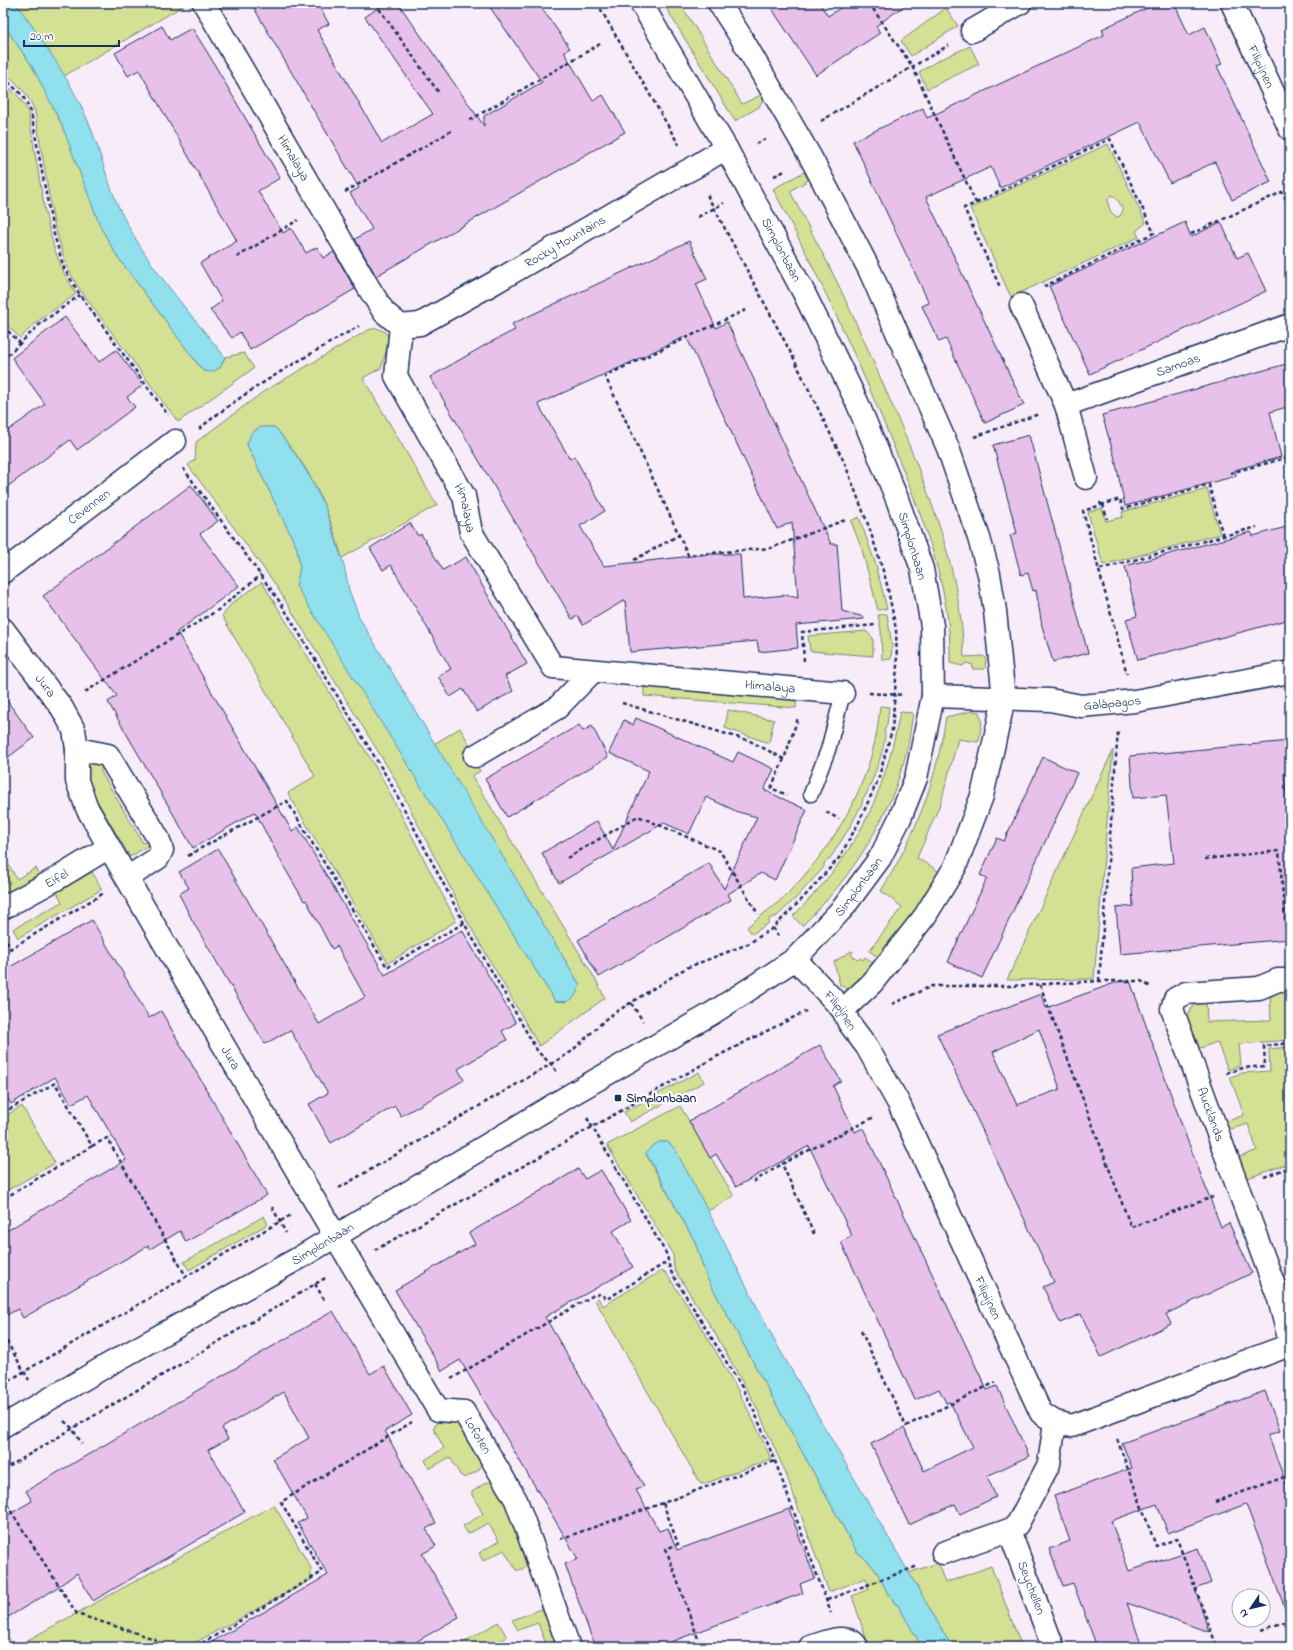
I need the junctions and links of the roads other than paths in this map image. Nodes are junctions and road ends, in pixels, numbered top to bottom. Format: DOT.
graph roads {
  1 [pos="204,3"];
  2 [pos="641,3"];
  3 [pos="719,3"];
  4 [pos="1020,3"];
  5 [pos="1232,3"];
  6 [pos="972,31"];
  7 [pos="1290,129"];
  8 [pos="726,148"];
  9 [pos="1020,302"];
  10 [pos="1290,325"];
  11 [pos="401,326"];
  12 [pos="1066,405"];
  13 [pos="180,440"];
  14 [pos="1086,478"];
  15 [pos="3,572"];
  16 [pos="3,629"];
  17 [pos="593,672"];
  18 [pos="1290,672"];
  19 [pos="843,693"];
  20 [pos="933,696"];
  21 [pos="1004,699"];
  22 [pos="77,748"];
  23 [pos="475,756"];
  24 [pos="811,794"];
  25 [pos="109,847"];
  26 [pos="127,878"];
  27 [pos="3,908"];
  28 [pos="796,959"];
  29 [pos="1290,980"];
  30 [pos="843,1010"];
  31 [pos="335,1236"];
  32 [pos="1290,1344"];
  33 [pos="1055,1422"];
  34 [pos="3,1426"];
  35 [pos="1009,1530"];
  36 [pos="943,1553"];
  37 [pos="849,1643"];
  38 [pos="569,1647"];
  39 [pos="810,1647"];
  40 [pos="1053,1647"];
  1 -- 11 [label="street, Himalaya"];
  2 -- 8 [label="street, Simplonbaan"];
  3 -- 21 [label="street"];
  4 -- 6 [label="street"];
  5 -- 7 [label="street, Filipijnen"];
  8 -- 11 [label="street, Rocky Mountains"];
  8 -- 20 [label="street, Simplonbaan"];
  9 -- 12 [label="street"];
  10 -- 12 [label="street, Samoas"];
  11 -- 17 [label="street, Himalaya"];
  12 -- 14 [label="street"];
  13 -- 15 [label="street, Cevennen"];
  16 -- 22 [label="street, Jura"];
  17 -- 19 [label="street, Himalaya"];
  17 -- 23 [label="street"];
  18 -- 21 [label="street, Galápagos"];
  19 -- 24 [label="lane, Himalaya"];
  20 -- 21 [label="street, Galápagos"];
  20 -- 28 [label="street, Simplonbaan"];
  21 -- 30 [label="street"];
  22 -- 25 [label="street, Jura"];
  22 -- 26 [label="street"];
  25 -- 26 [label="street, Jura"];
  25 -- 27 [label="street, Eifel"];
  26 -- 31 [label="street, Jura"];
  28 -- 30 [label="street, Filipijnen"];
  28 -- 31 [label="street, Simplonbaan"];
  29 -- 32 [label="street, Aucklands"];
  30 -- 33 [label="street, Filipijnen"];
  31 -- 34 [label="street, Simplonbaan"];
  31 -- 38 [label="street, Lofoten"];
  32 -- 33 [label="street, Filipijnen"];
  33 -- 35 [label="street"];
  35 -- 36 [label="street"];
  35 -- 40 [label="street, Seychellen"];
  37 -- 39 [label="street"];
}
